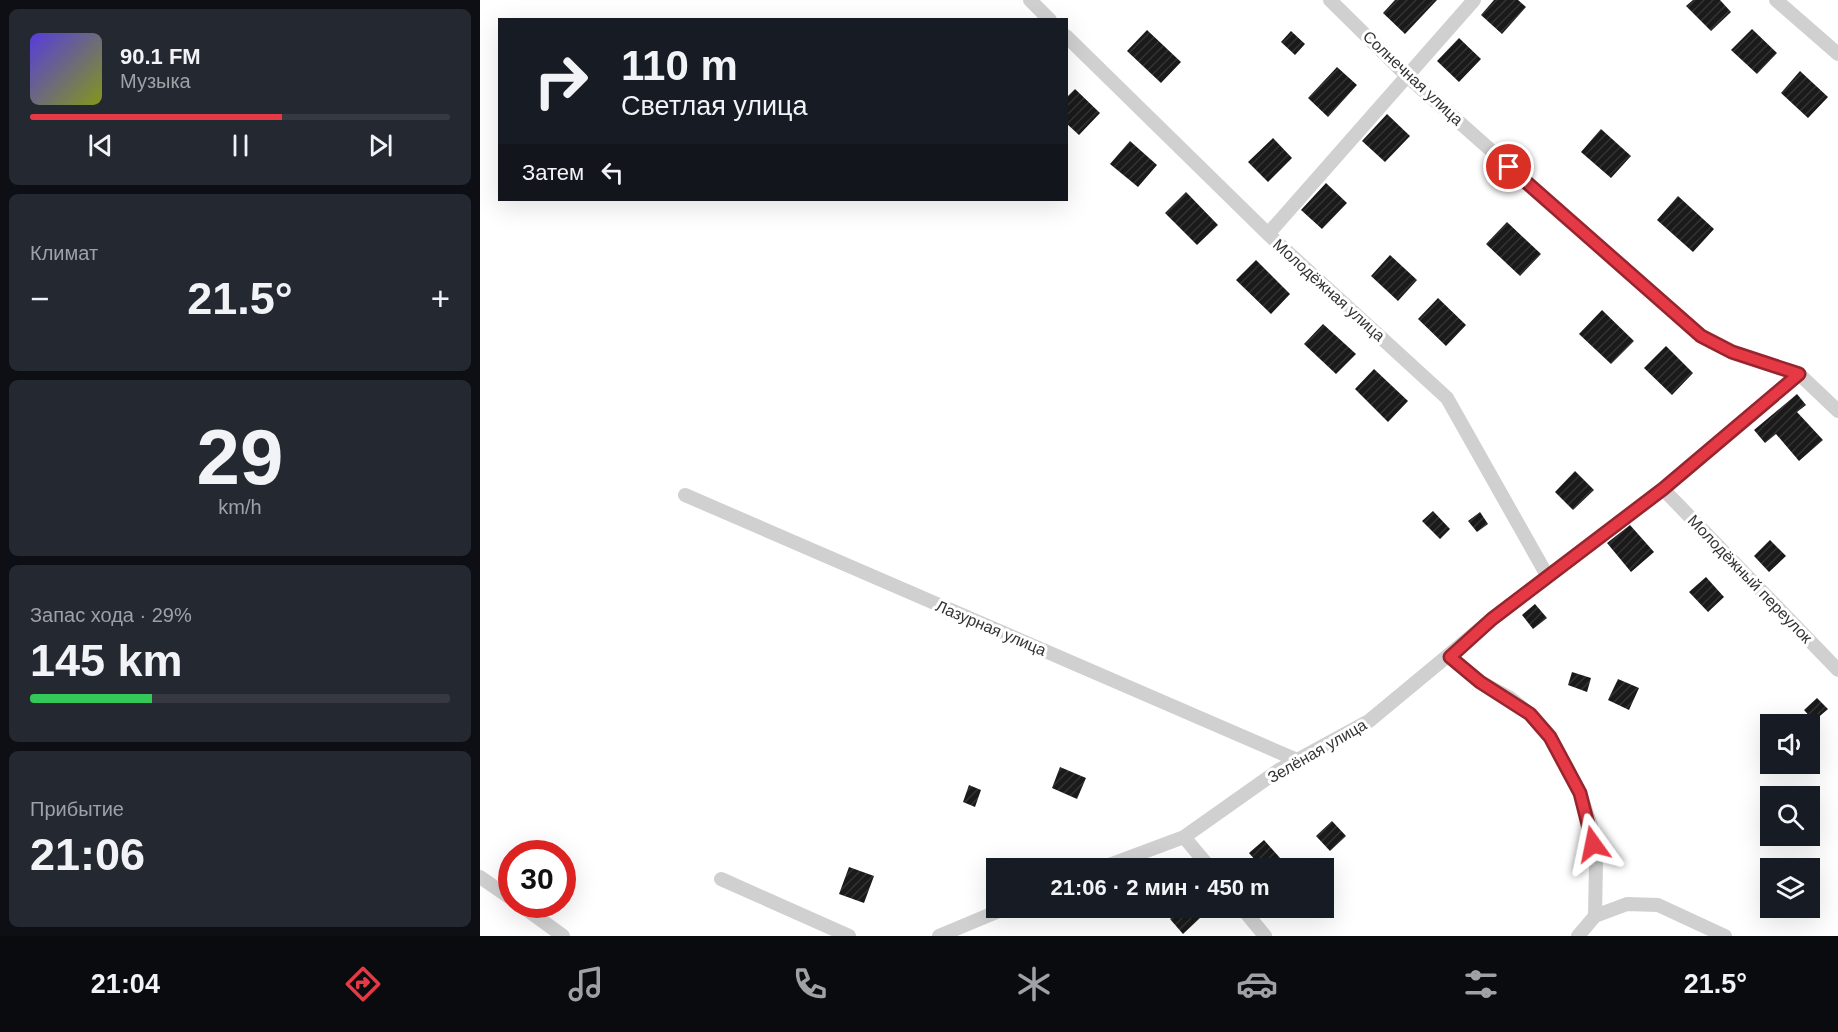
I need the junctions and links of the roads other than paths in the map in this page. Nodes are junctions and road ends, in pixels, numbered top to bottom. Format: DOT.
graph roads {
  1 [pos="1030,0"];
  2 [pos="1330,0"];
  3 [pos="1474,0"];
  4 [pos="1776,0"];
  5 [pos="1048,18"];
  6 [pos="1068,38"];
  7 [pos="1838,54"];
  8 [pos="1407,76"];
  9 [pos="1268,234"];
  10 [pos="1799,374"];
  11 [pos="1838,411"];
  12 [pos="1663,489"];
  13 [pos="685,495"];
  14 [pos="1548,577"];
  15 [pos="1450,657"];
  16 [pos="1838,670"];
  17 [pos="1297,760"];
  18 [pos="1184,837"];
  19 [pos="1128,858"];
  20 [pos="1202,858"];
  21 [pos="480,876"];
  22 [pos="721,879"];
  23 [pos="498,889"];
  24 [pos="986,916"];
  25 [pos="1595,916"];
  26 [pos="538,918"];
  27 [pos="1250,918"];
  28 [pos="563,936"];
  29 [pos="849,936"];
  30 [pos="939,936"];
  31 [pos="1265,936"];
  32 [pos="1578,936"];
  33 [pos="1725,936"];
  1 -- 5 [label="street"];
  2 -- 8 [label="street, Солнечная улица"];
  3 -- 8 [label="street"];
  4 -- 7 [label="street"];
  6 -- 9 [label="street, Молодёжная улица"];
  8 -- 9 [label="street"];
  8 -- 10 [label="street, Солнечная улица"];
  9 -- 14 [label="street, Молодёжная улица"];
  10 -- 11 [label="street, Солнечная улица"];
  10 -- 12 [label="street, Зелёная улица"];
  12 -- 14 [label="street, Зелёная улица"];
  12 -- 16 [label="street, Молодёжный переулок"];
  13 -- 17 [label="street, Лазурная улица"];
  14 -- 15 [label="street, Зелёная улица"];
  15 -- 17 [label="street, Зелёная улица"];
  15 -- 25 [label="street"];
  17 -- 18 [label="street, Зелёная улица"];
  18 -- 19 [label="street, Зелёная улица"];
  18 -- 20 [label="street"];
  21 -- 23 [label="street"];
  22 -- 29 [label="street"];
  24 -- 30 [label="street"];
  25 -- 32 [label="street"];
  25 -- 33 [label="street"];
  26 -- 28 [label="street"];
  27 -- 31 [label="street"];
}
